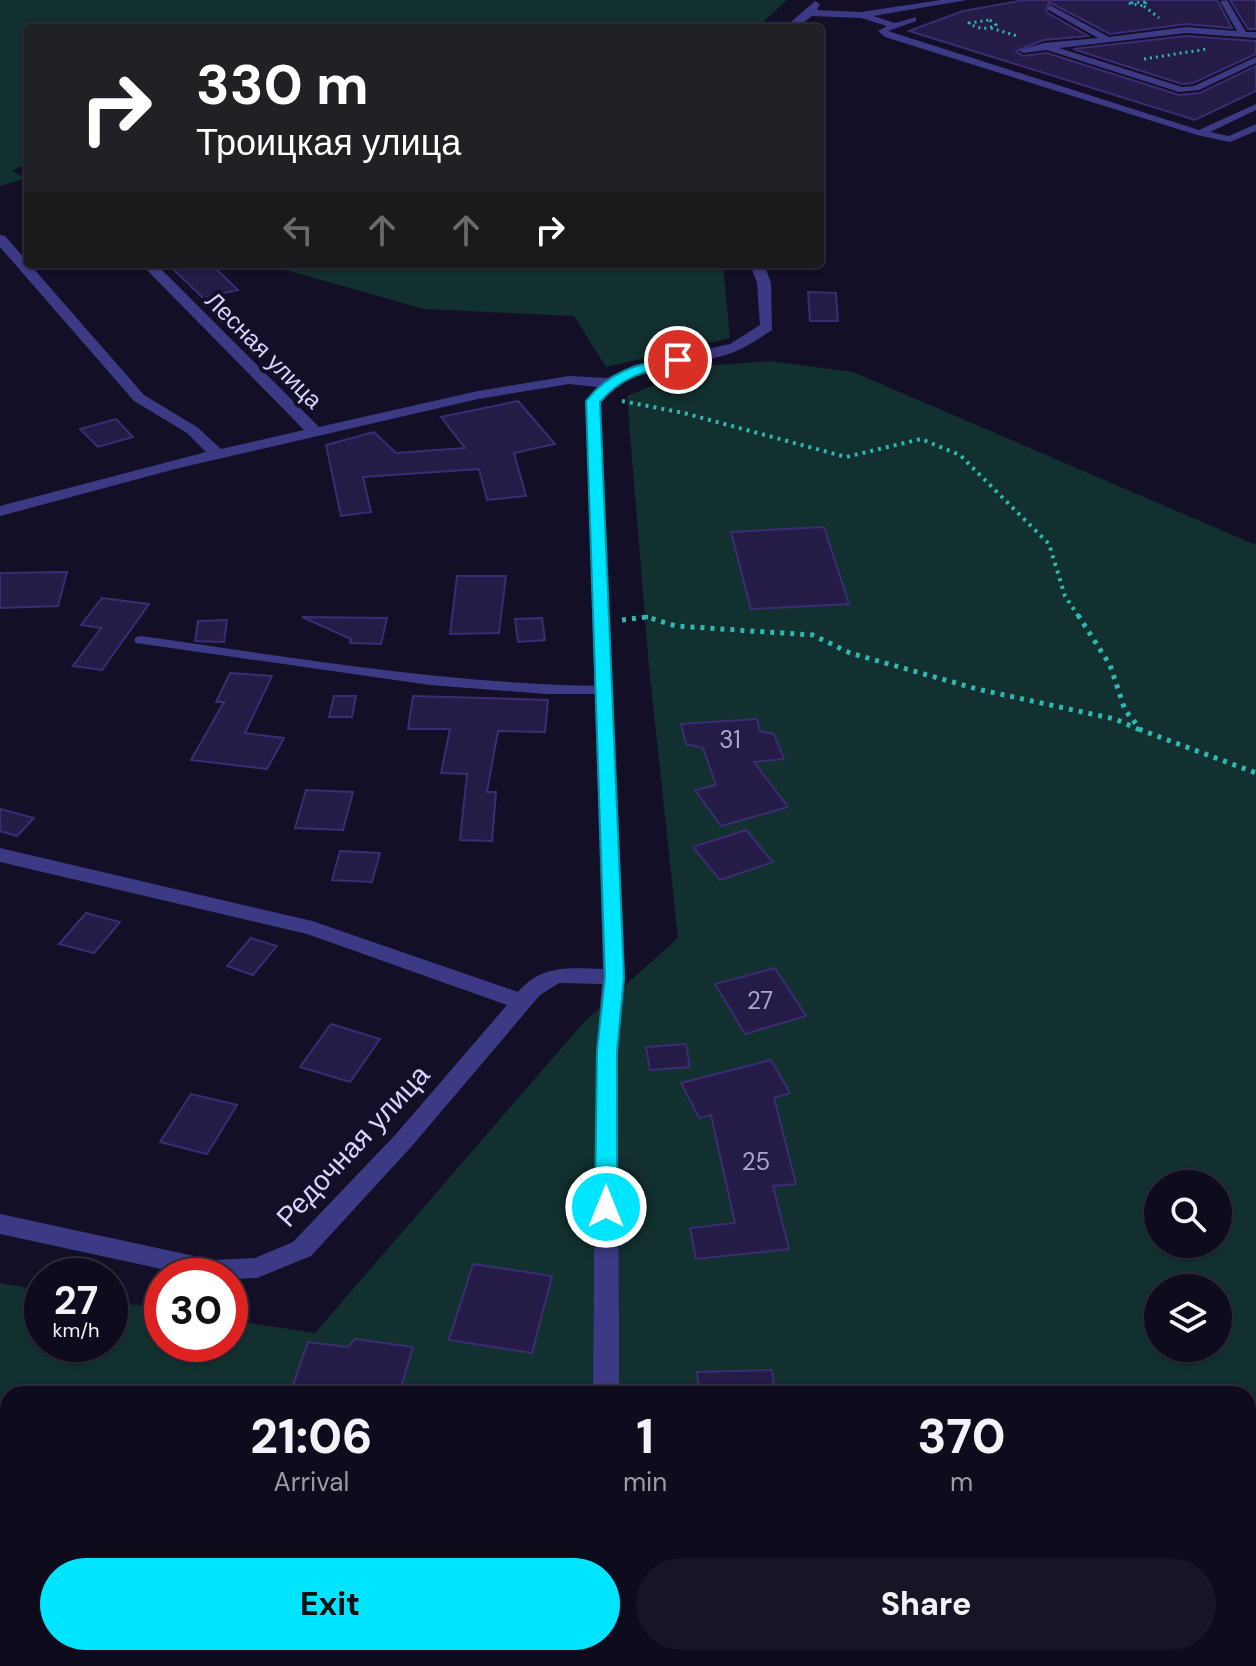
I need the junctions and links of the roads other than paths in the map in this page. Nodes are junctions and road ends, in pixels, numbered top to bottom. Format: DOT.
graph roads {
  1 [pos="817,0"];
  2 [pos="962,0"];
  3 [pos="1224,1"];
  4 [pos="1050,7"];
  5 [pos="810,13"];
  6 [pos="861,15"];
  7 [pos="913,19"];
  8 [pos="795,24"];
  9 [pos="895,26"];
  10 [pos="1243,34"];
  11 [pos="1256,35"];
  12 [pos="1106,39"];
  13 [pos="1043,45"];
  14 [pos="1023,50"];
  15 [pos="1000,59"];
  16 [pos="1256,60"];
  17 [pos="985,65"];
  18 [pos="1208,82"];
  19 [pos="1221,86"];
  20 [pos="1256,107"];
  21 [pos="1256,127"];
  22 [pos="1200,133"];
  23 [pos="0,239"];
  24 [pos="24,266"];
  25 [pos="25,268"];
  26 [pos="152,268"];
  27 [pos="758,268"];
  28 [pos="609,383"];
  29 [pos="316,433"];
  30 [pos="218,455"];
  31 [pos="0,511"];
  32 [pos="141,640"];
  33 [pos="604,690"];
  34 [pos="0,855"];
  35 [pos="614,977"];
  36 [pos="522,1002"];
  37 [pos="0,1224"];
  38 [pos="606,1386"];
  1 -- 5 [label="street"];
  2 -- 6 [label="street"];
  3 -- 10 [label="lane"];
  4 -- 12 [label="lane"];
  5 -- 6 [label="street"];
  5 -- 8 [label="street"];
  6 -- 9 [label="lane"];
  7 -- 9 [label="lane"];
  9 -- 17 [label="lane"];
  10 -- 11 [label="lane"];
  10 -- 12 [label="lane"];
  12 -- 13 [label="lane"];
  13 -- 14 [label="lane"];
  13 -- 18 [label="lane"];
  15 -- 17 [label="lane"];
  16 -- 18 [label="lane"];
  17 -- 22 [label="lane"];
  18 -- 19 [label="lane"];
  20 -- 22 [label="lane"];
  21 -- 22 [label="lane"];
  23 -- 24 [label="street"];
  25 -- 30 [label="street"];
  26 -- 29 [label="street, Лесная улица"];
  27 -- 28 [label="street"];
  28 -- 29 [label="street"];
  28 -- 33 [label="street"];
  29 -- 30 [label="street"];
  30 -- 31 [label="street"];
  32 -- 33 [label="lane"];
  33 -- 35 [label="street"];
  34 -- 36 [label="street"];
  35 -- 36 [label="street, Редочная улица"];
  35 -- 38 [label="street"];
  36 -- 37 [label="street, Редочная улица"];
}
